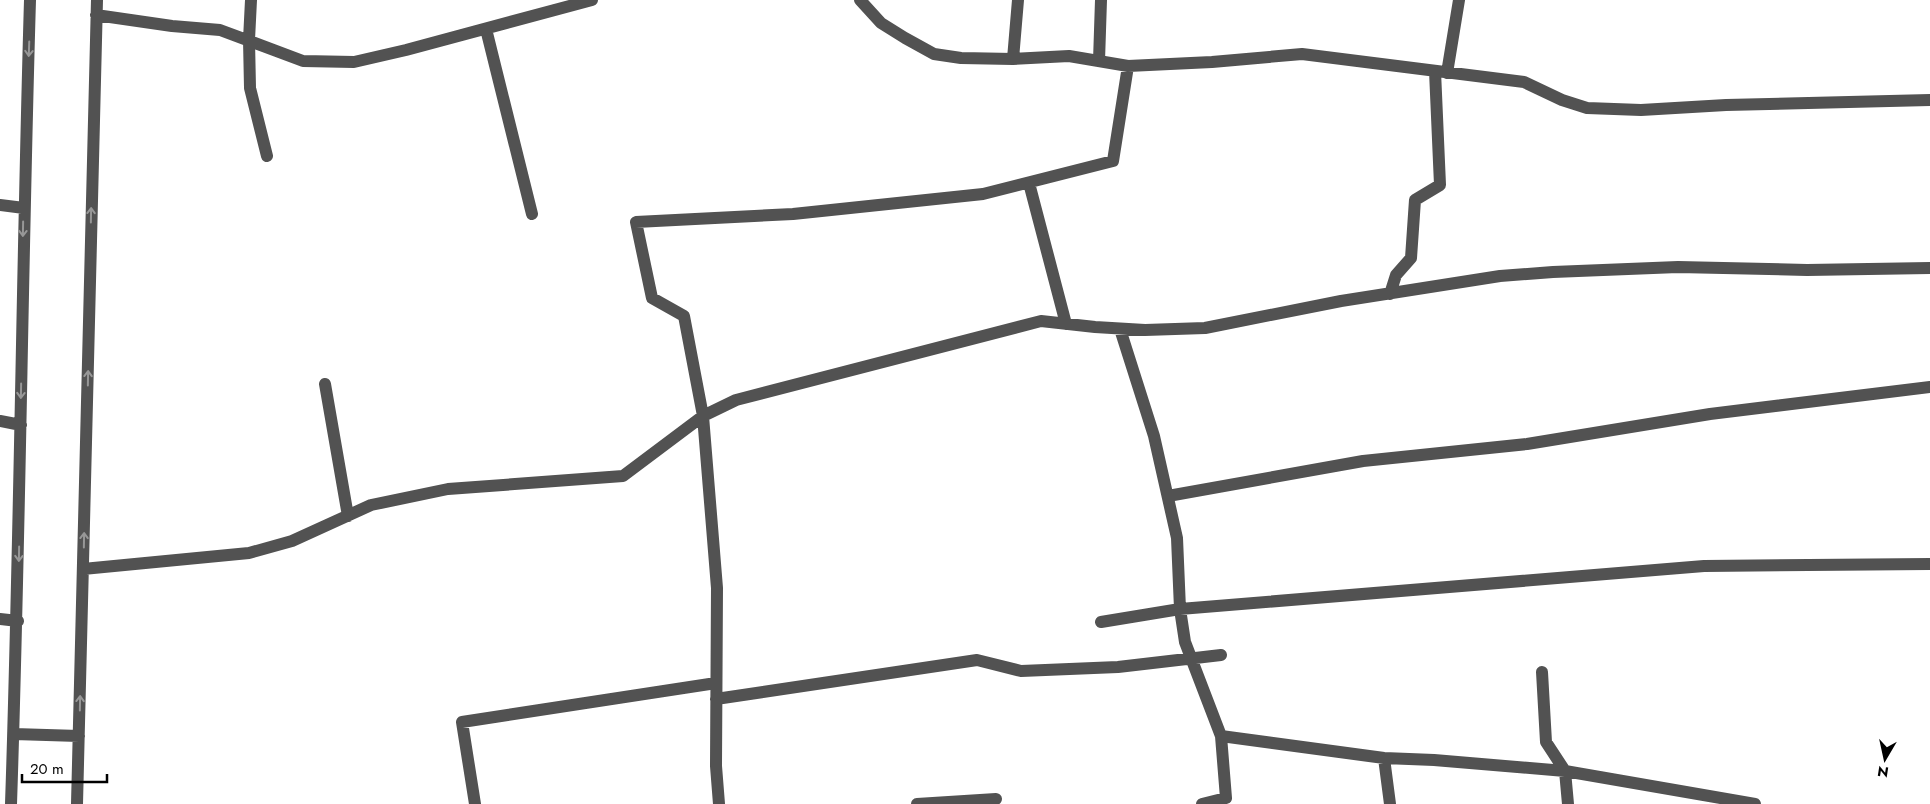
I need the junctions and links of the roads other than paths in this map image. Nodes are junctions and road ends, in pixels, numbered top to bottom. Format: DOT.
graph roads {
  1 [pos="30,0"];
  2 [pos="97,0"];
  3 [pos="251,0"];
  4 [pos="592,0"];
  5 [pos="860,0"];
  6 [pos="1018,0"];
  7 [pos="1101,0"];
  8 [pos="1459,0"];
  9 [pos="96,15"];
  10 [pos="486,29"];
  11 [pos="249,40"];
  12 [pos="1013,59"];
  13 [pos="1099,61"];
  14 [pos="1128,66"];
  15 [pos="1441,72"];
  16 [pos="1930,100"];
  17 [pos="266,156"];
  18 [pos="1029,183"];
  19 [pos="0,204"];
  20 [pos="24,208"];
  21 [pos="532,214"];
  22 [pos="1930,268"];
  23 [pos="1390,294"];
  24 [pos="1066,324"];
  25 [pos="1120,329"];
  26 [pos="325,384"];
  27 [pos="1930,387"];
  28 [pos="703,416"];
  29 [pos="0,421"];
  30 [pos="20,425"];
  31 [pos="1168,496"];
  32 [pos="348,516"];
  33 [pos="1930,564"];
  34 [pos="83,569"];
  35 [pos="1180,609"];
  36 [pos="0,619"];
  37 [pos="18,621"];
  38 [pos="1101,622"];
  39 [pos="1221,655"];
  40 [pos="1191,659"];
  41 [pos="1542,672"];
  42 [pos="716,683"];
  43 [pos="716,700"];
  44 [pos="14,734"];
  45 [pos="79,736"];
  46 [pos="1221,736"];
  47 [pos="1384,758"];
  48 [pos="1565,771"];
  49 [pos="996,799"];
  50 [pos="938,803"];
  51 [pos="11,804"];
  52 [pos="77,804"];
  53 [pos="475,804"];
  54 [pos="719,804"];
  55 [pos="917,804"];
  56 [pos="1202,804"];
  57 [pos="1390,804"];
  58 [pos="1568,804"];
  59 [pos="1755,804"];
  1 -- 20 [label="street, one-way"];
  2 -- 9 [label="street"];
  3 -- 11 [label="street"];
  4 -- 10 [label="street"];
  5 -- 12 [label="street"];
  6 -- 12 [label="street"];
  7 -- 13 [label="street"];
  8 -- 15 [label="street"];
  9 -- 11 [label="street"];
  34 -- 9 [label="street, one-way"];
  10 -- 11 [label="street"];
  10 -- 21 [label="street"];
  11 -- 17 [label="street"];
  12 -- 13 [label="street"];
  13 -- 14 [label="street"];
  14 -- 15 [label="street"];
  14 -- 18 [label="street"];
  15 -- 16 [label="street"];
  15 -- 23 [label="street"];
  18 -- 24 [label="street"];
  18 -- 28 [label="street"];
  19 -- 20 [label="street"];
  20 -- 30 [label="street, one-way"];
  22 -- 23 [label="street"];
  23 -- 25 [label="street"];
  24 -- 25 [label="street"];
  24 -- 28 [label="street"];
  25 -- 31 [label="street"];
  26 -- 32 [label="street"];
  27 -- 31 [label="street"];
  28 -- 32 [label="street"];
  28 -- 42 [label="street"];
  29 -- 30 [label="street"];
  30 -- 37 [label="street, one-way"];
  31 -- 35 [label="street"];
  32 -- 34 [label="street"];
  33 -- 35 [label="street"];
  45 -- 34 [label="street, one-way"];
  35 -- 38 [label="street"];
  35 -- 40 [label="street"];
  36 -- 37 [label="street"];
  37 -- 44 [label="street"];
  39 -- 40 [label="street"];
  40 -- 43 [label="street"];
  40 -- 46 [label="street"];
  41 -- 48 [label="street"];
  42 -- 43 [label="street"];
  42 -- 53 [label="street"];
  43 -- 54 [label="street"];
  44 -- 45 [label="street"];
  44 -- 51 [label="street"];
  45 -- 52 [label="street"];
  46 -- 47 [label="street"];
  46 -- 56 [label="street"];
  47 -- 48 [label="street"];
  47 -- 57 [label="street"];
  48 -- 58 [label="street"];
  48 -- 59 [label="street"];
  49 -- 50 [label="street"];
  50 -- 55 [label="street"];
}
